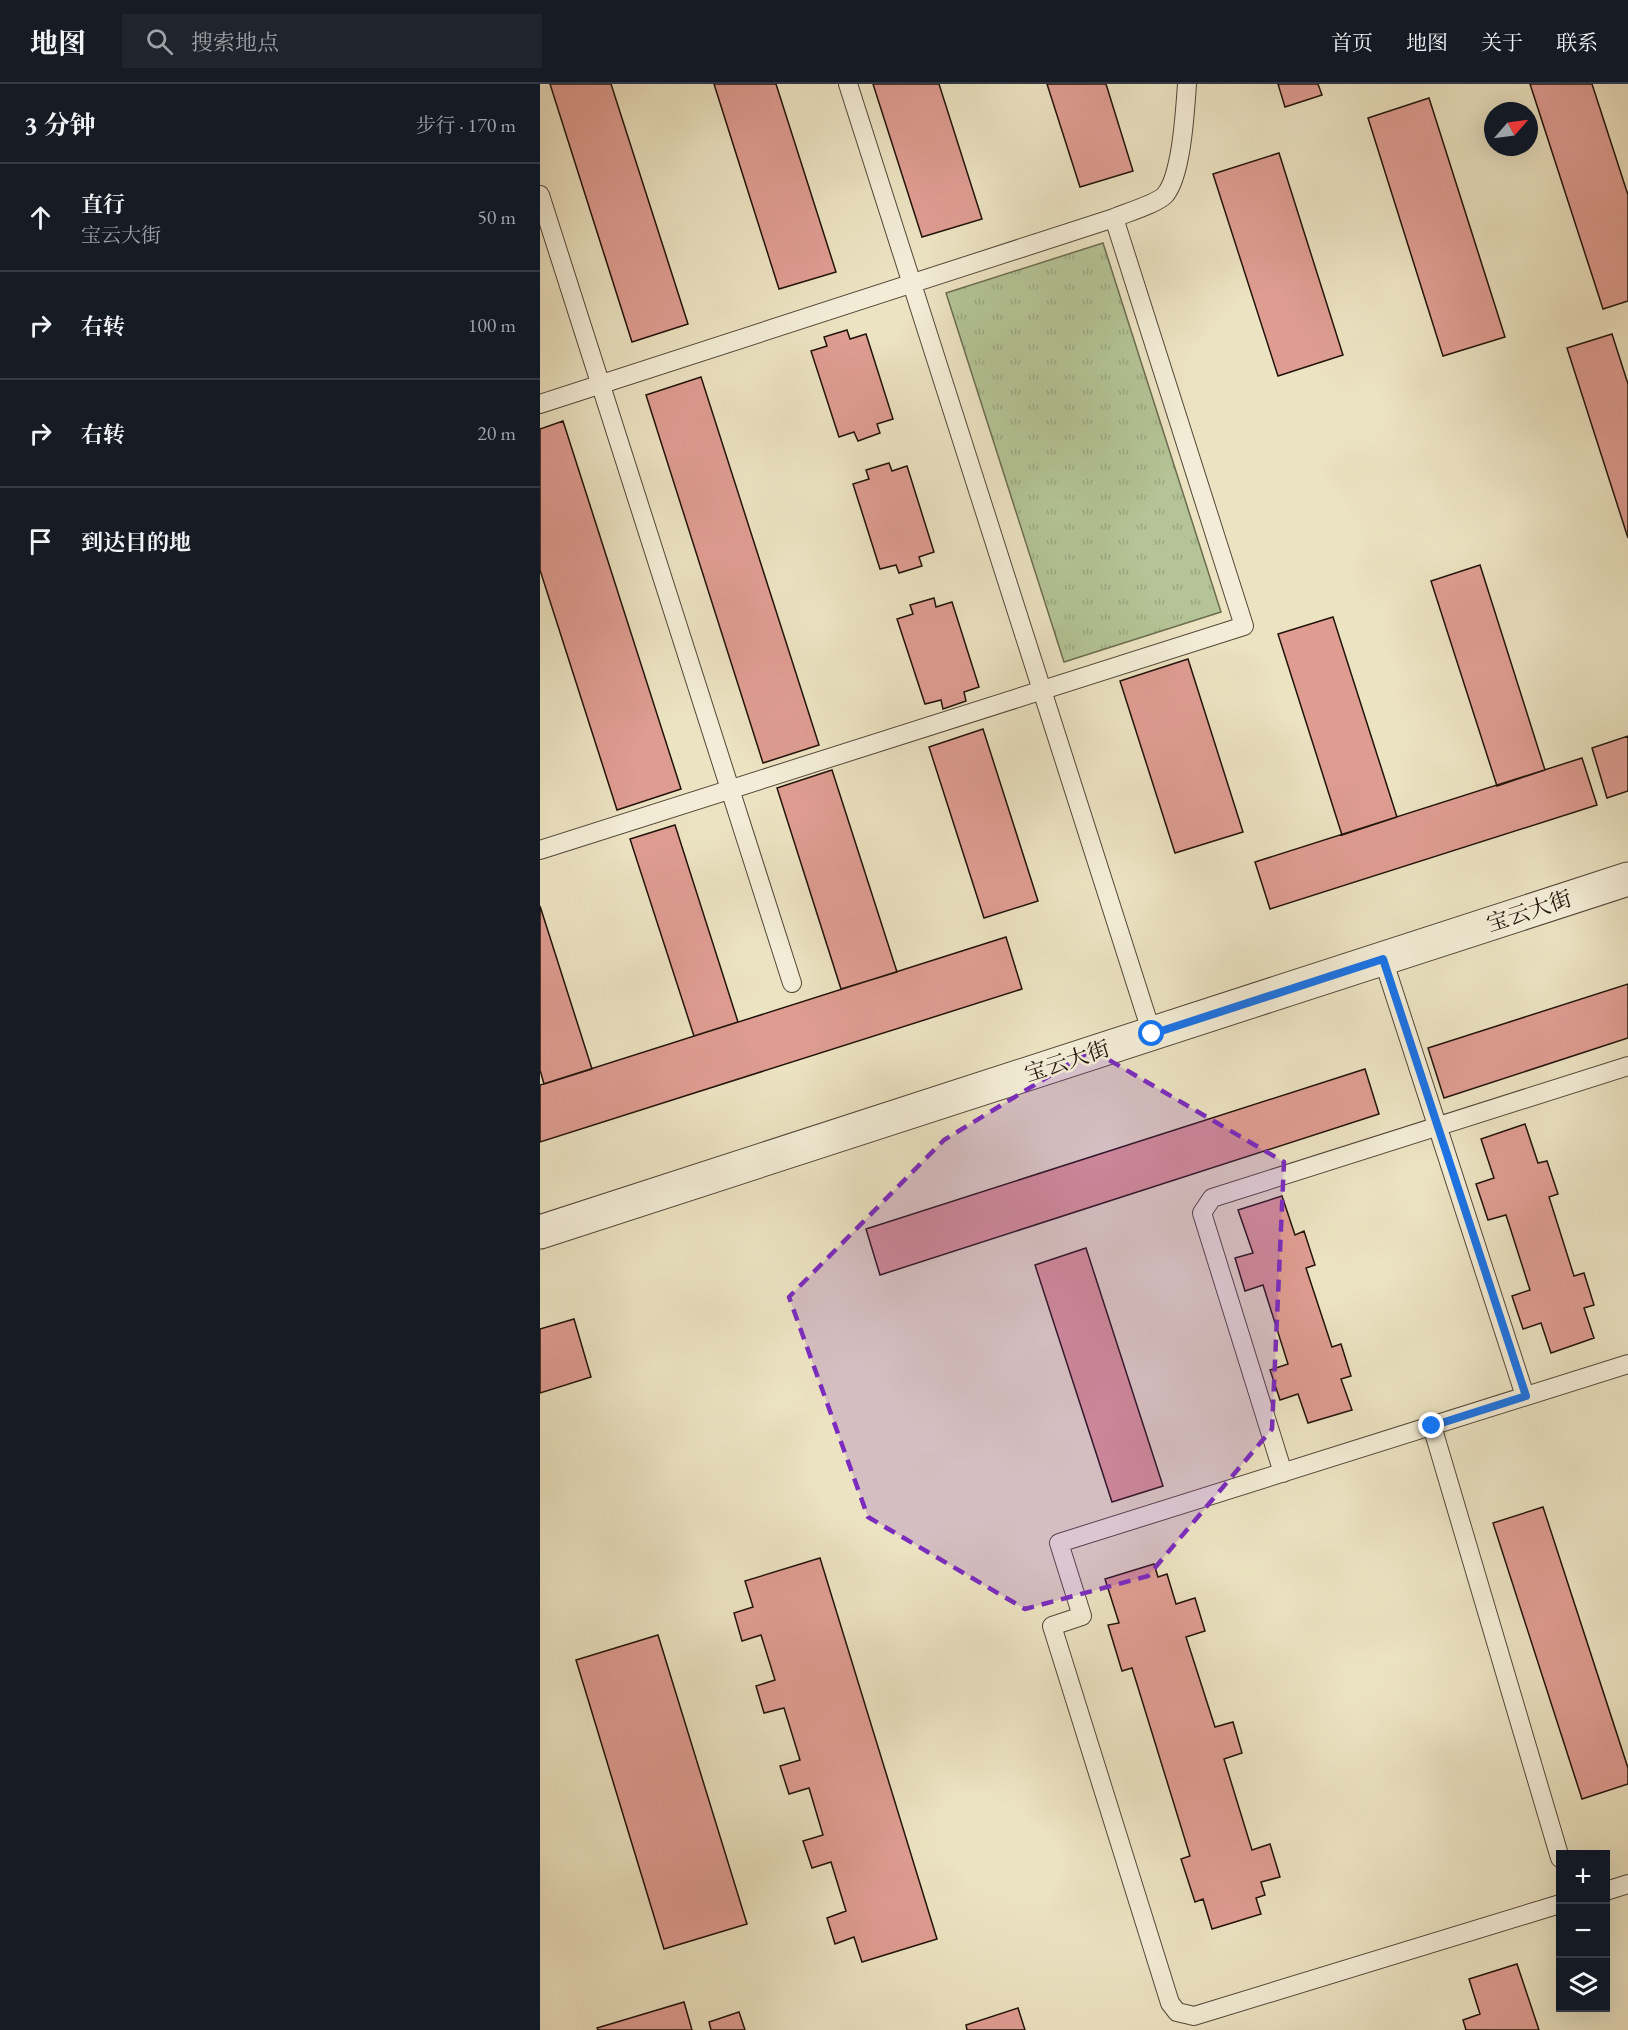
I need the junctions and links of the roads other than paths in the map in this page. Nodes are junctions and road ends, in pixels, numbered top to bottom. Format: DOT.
graph roads {
  1 [pos="848,84"];
  2 [pos="1186,84"];
  3 [pos="540,195"];
  4 [pos="1114,218"];
  5 [pos="912,285"];
  6 [pos="601,385"];
  7 [pos="540,404"];
  8 [pos="1042,691"];
  9 [pos="730,790"];
  10 [pos="540,850"];
  11 [pos="1628,879"];
  12 [pos="1383,959"];
  13 [pos="792,983"];
  14 [pos="1152,1034"];
  15 [pos="1628,1066"];
  16 [pos="1437,1126"];
  17 [pos="540,1232"];
  18 [pos="1628,1364"];
  19 [pos="1526,1396"];
  20 [pos="1432,1426"];
  21 [pos="1283,1473"];
  22 [pos="1558,1850"];
  23 [pos="1628,1884"];
  24 [pos="1610,1889"];
  25 [pos="1556,1906"];
  1 -- 5 [label="lane"];
  2 -- 4 [label="lane"];
  3 -- 6 [label="lane"];
  4 -- 5 [label="lane"];
  4 -- 8 [label="lane"];
  5 -- 6 [label="lane"];
  5 -- 8 [label="lane"];
  6 -- 7 [label="lane"];
  6 -- 9 [label="lane"];
  8 -- 9 [label="lane"];
  8 -- 14 [label="lane"];
  9 -- 10 [label="lane"];
  9 -- 13 [label="lane"];
  11 -- 12 [label="street, 宝云大街"];
  12 -- 14 [label="street, 宝云大街"];
  12 -- 16 [label="lane"];
  14 -- 17 [label="street, 宝云大街"];
  15 -- 16 [label="lane"];
  16 -- 19 [label="lane"];
  16 -- 21 [label="lane"];
  18 -- 19 [label="lane"];
  19 -- 20 [label="lane"];
  20 -- 21 [label="lane"];
  20 -- 22 [label="lane"];
  21 -- 25 [label="lane"];
  23 -- 24 [label="lane"];
}
